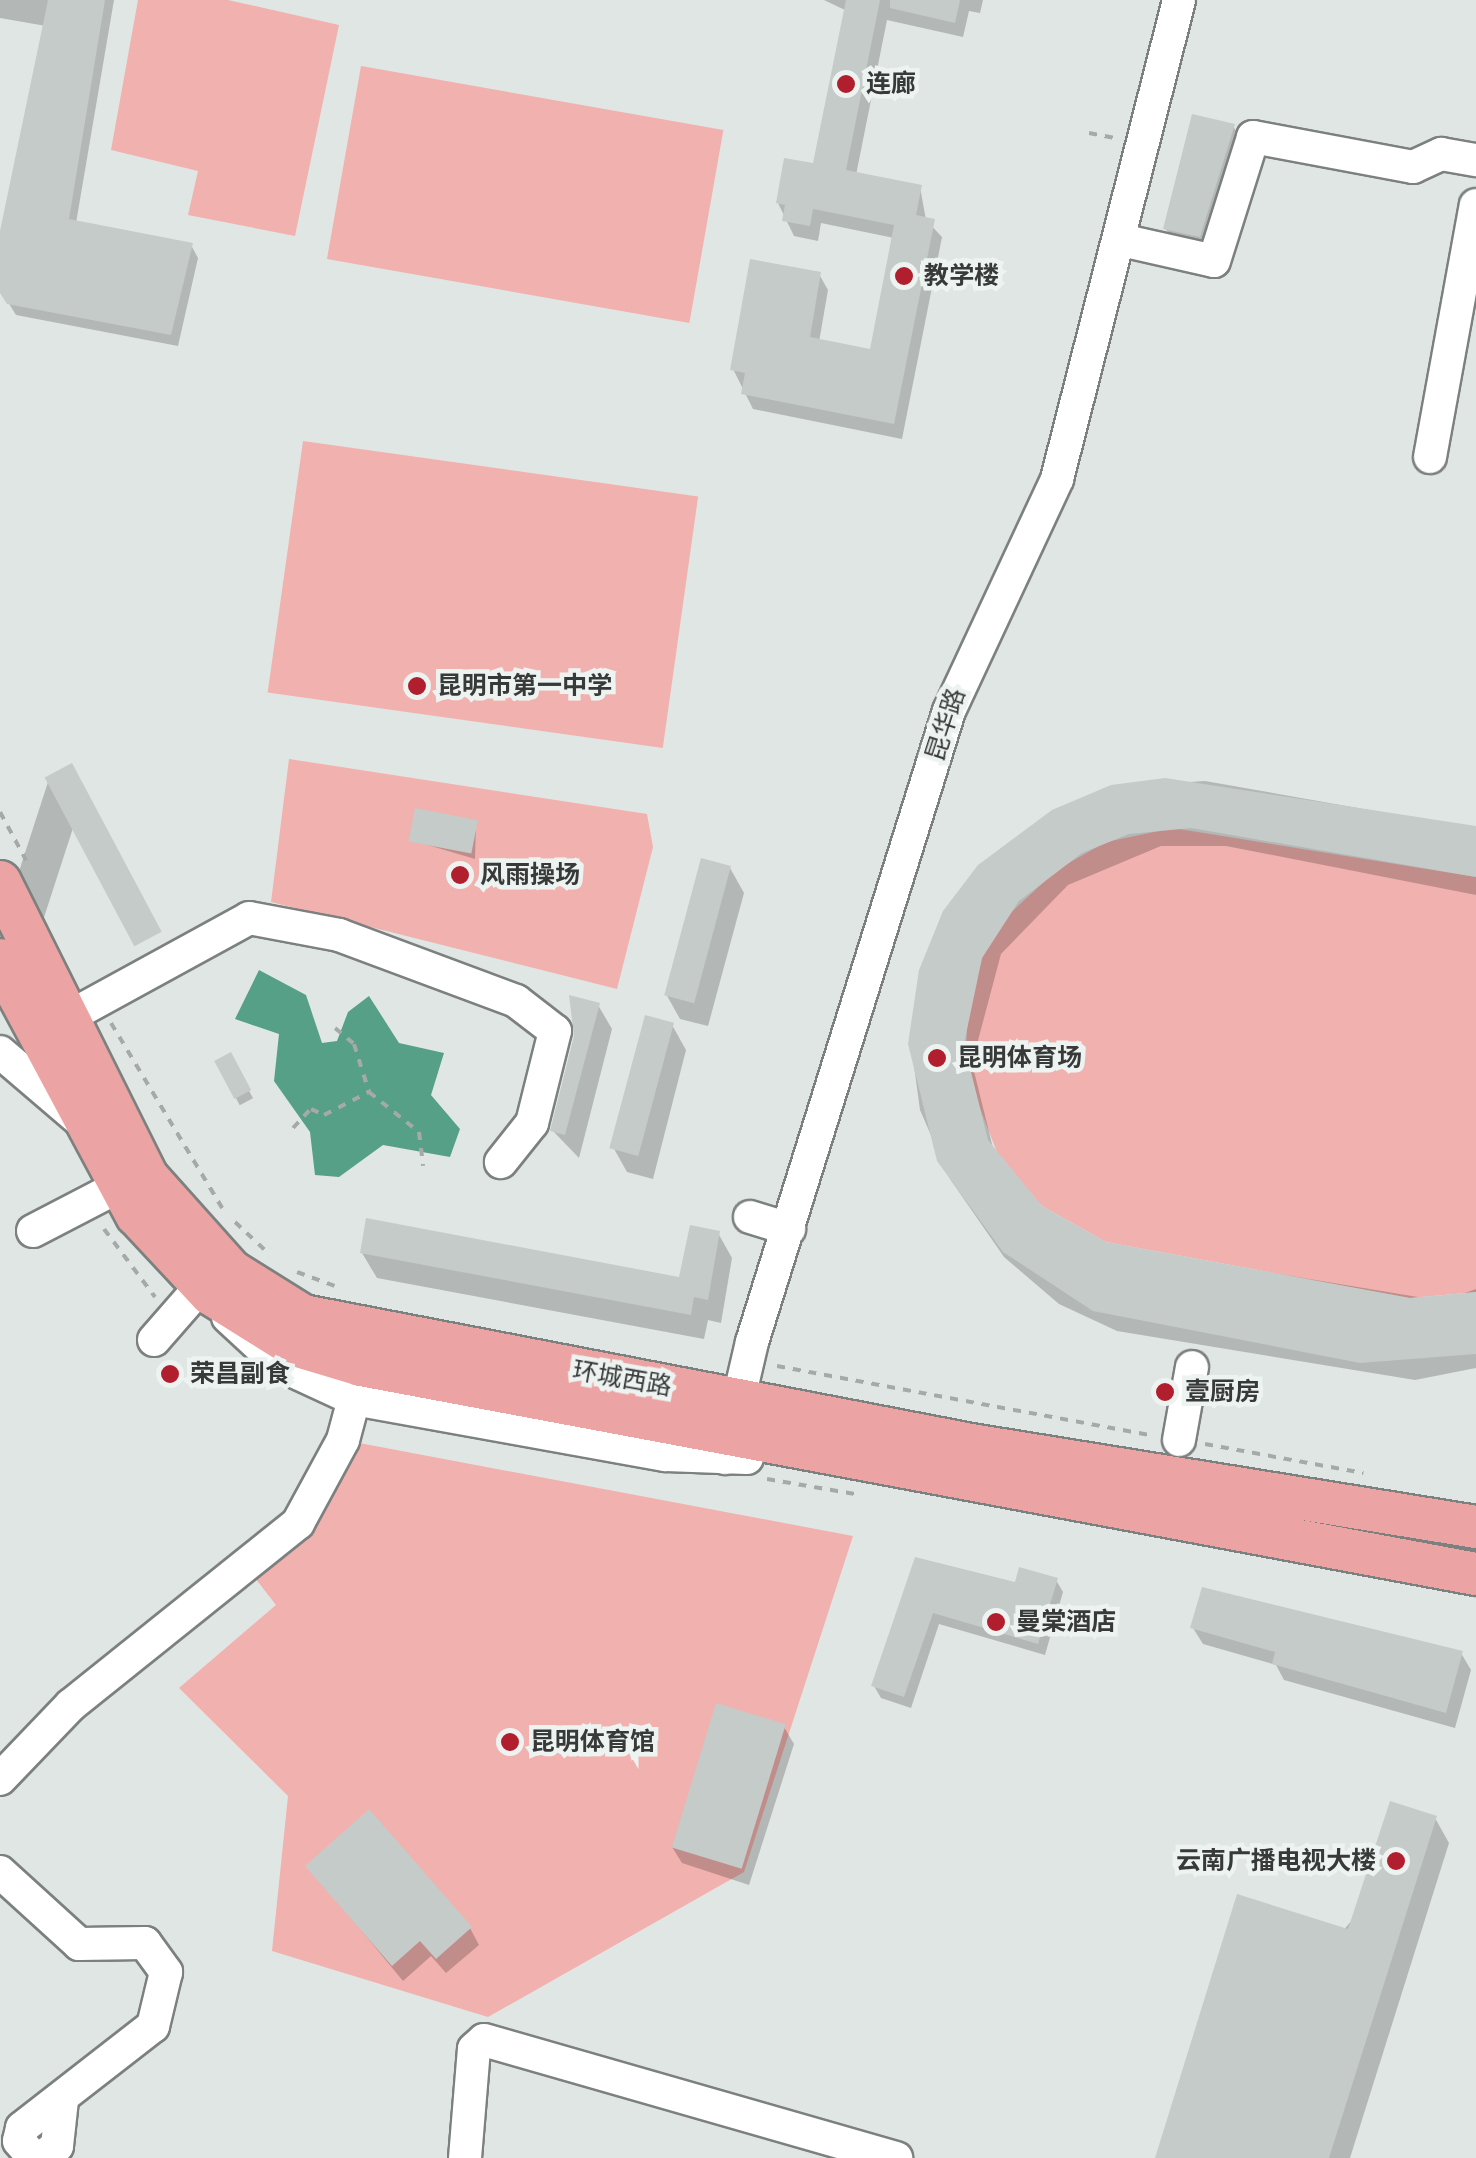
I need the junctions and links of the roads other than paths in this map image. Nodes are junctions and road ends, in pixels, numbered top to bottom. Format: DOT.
graph roads {
  1 [pos="1179,0"];
  2 [pos="1476,160"];
  3 [pos="1476,205"];
  4 [pos="1121,240"];
  5 [pos="1430,457"];
  6 [pos="17,878"];
  7 [pos="0,960"];
  8 [pos="81,1010"];
  9 [pos="0,1052"];
  10 [pos="83,1124"];
  11 [pos="501,1162"];
  12 [pos="118,1187"];
  13 [pos="750,1217"];
  14 [pos="789,1229"];
  15 [pos="34,1231"];
  16 [pos="207,1289"];
  17 [pos="154,1340"];
  18 [pos="1192,1367"];
  19 [pos="354,1398"];
  20 [pos="736,1413"];
  21 [pos="1179,1440"];
  22 [pos="1476,1527"];
  23 [pos="1476,1574"];
  24 [pos="0,1779"];
  25 [pos="0,1872"];
  26 [pos="38,2158"];
  27 [pos="465,2158"];
  28 [pos="896,2158"];
  1 -- 4 [label="street, 昆华路"];
  2 -- 4 [label="street"];
  3 -- 5 [label="street"];
  4 -- 14 [label="street, 昆华路"];
  6 -- 8 [label="main road, 环城西路"];
  7 -- 10 [label="main road, 环城西路"];
  8 -- 11 [label="street"];
  8 -- 20 [label="main road, 环城西路"];
  9 -- 10 [label="street"];
  10 -- 12 [label="main road, 环城西路"];
  12 -- 15 [label="street"];
  12 -- 16 [label="main road, 环城西路"];
  13 -- 14 [label="street"];
  14 -- 20 [label="street, 昆华路"];
  16 -- 17 [label="street"];
  16 -- 19 [label="street"];
  16 -- 20 [label="main road, 环城西路"];
  18 -- 21 [label="street"];
  19 -- 20 [label="street"];
  19 -- 24 [label="street"];
  20 -- 22 [label="main road, 环城西路"];
  20 -- 23 [label="main road, 环城西路"];
  25 -- 26 [label="street"];
  27 -- 28 [label="street"];
}
